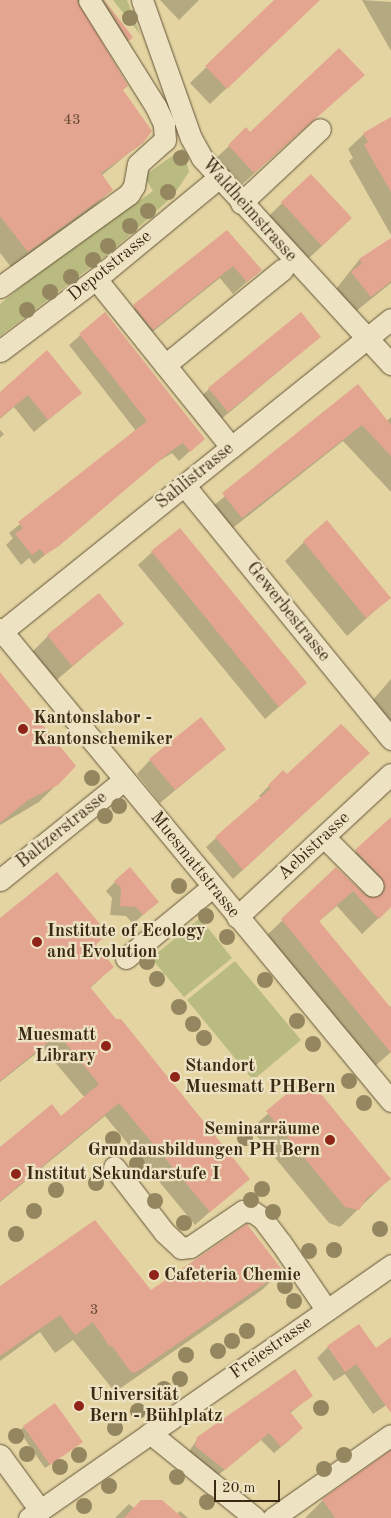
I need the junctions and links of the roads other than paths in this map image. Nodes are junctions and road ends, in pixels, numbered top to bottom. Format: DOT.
graph roads {
  1 [pos="89,0"];
  2 [pos="142,0"];
  3 [pos="320,129"];
  4 [pos="218,178"];
  5 [pos="241,204"];
  6 [pos="283,269"];
  7 [pos="96,279"];
  8 [pos="0,287"];
  9 [pos="391,319"];
  10 [pos="367,339"];
  11 [pos="0,351"];
  12 [pos="391,364"];
  13 [pos="165,365"];
  14 [pos="231,447"];
  15 [pos="184,485"];
  16 [pos="1,631"];
  17 [pos="391,739"];
  18 [pos="391,774"];
  19 [pos="124,780"];
  20 [pos="324,837"];
  21 [pos="0,880"];
  22 [pos="212,886"];
  23 [pos="373,886"];
  24 [pos="237,917"];
  25 [pos="126,958"];
  26 [pos="388,1089"];
  27 [pos="114,1167"];
  28 [pos="391,1265"];
  29 [pos="326,1309"];
  30 [pos="150,1433"];
  31 [pos="391,1435"];
  32 [pos="0,1455"];
  33 [pos="36,1515"];
  34 [pos="255,1518"];
  35 [pos="273,1518"];
  1 -- 8 [label="street"];
  2 -- 4 [label="street, Waldheimstrasse"];
  3 -- 5 [label="street"];
  4 -- 5 [label="street, Waldheimstrasse"];
  4 -- 7 [label="street, Depotstrasse"];
  5 -- 10 [label="street, Waldheimstrasse"];
  6 -- 13 [label="street"];
  7 -- 11 [label="street, Depotstrasse"];
  7 -- 13 [label="street"];
  9 -- 10 [label="street, Sahlistrasse"];
  10 -- 12 [label="street, Waldheimstrasse"];
  10 -- 14 [label="street, Sahlistrasse"];
  13 -- 14 [label="street"];
  14 -- 15 [label="street, Sahlistrasse"];
  15 -- 16 [label="street, Sahlistrasse"];
  15 -- 17 [label="street, Gewerbestrasse"];
  16 -- 19 [label="street, Muesmattstrasse"];
  18 -- 20 [label="street, Aebistrasse"];
  19 -- 21 [label="street, Baltzerstrasse"];
  19 -- 22 [label="street, Muesmattstrasse"];
  20 -- 23 [label="street"];
  20 -- 24 [label="street, Aebistrasse"];
  22 -- 24 [label="street, Muesmattstrasse"];
  22 -- 25 [label="street"];
  24 -- 26 [label="street, Muesmattstrasse"];
  27 -- 29 [label="street"];
  28 -- 29 [label="street, Freiestrasse"];
  29 -- 30 [label="street, Freiestrasse"];
  30 -- 33 [label="street, Freiestrasse"];
  30 -- 34 [label="street"];
  31 -- 35 [label="street"];
  32 -- 33 [label="street"];
}
